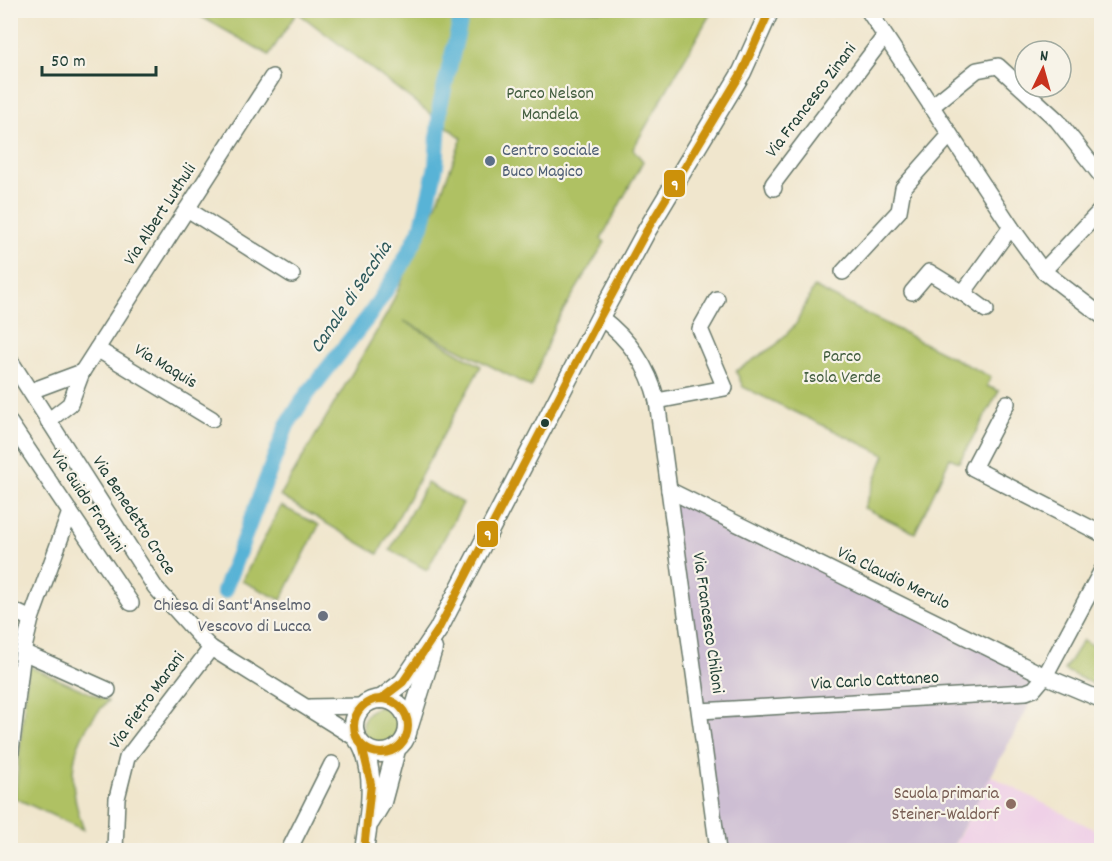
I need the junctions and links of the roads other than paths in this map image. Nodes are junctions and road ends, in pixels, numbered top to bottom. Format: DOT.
graph roads {
  1 [pos="770,10"];
  2 [pos="868,10"];
  3 [pos="884,37"];
  4 [pos="272,78"];
  5 [pos="931,107"];
  6 [pos="950,135"];
  7 [pos="1101,177"];
  8 [pos="774,188"];
  9 [pos="1101,208"];
  10 [pos="187,209"];
  11 [pos="1011,227"];
  12 [pos="1043,271"];
  13 [pos="843,272"];
  14 [pos="292,275"];
  15 [pos="912,292"];
  16 [pos="963,293"];
  17 [pos="717,299"];
  18 [pos="986,310"];
  19 [pos="1101,316"];
  20 [pos="600,317"];
  21 [pos="97,349"];
  22 [pos="10,360"];
  23 [pos="82,372"];
  24 [pos="31,391"];
  25 [pos="657,401"];
  26 [pos="1007,403"];
  27 [pos="212,419"];
  28 [pos="48,421"];
  29 [pos="10,423"];
  30 [pos="669,490"];
  31 [pos="70,512"];
  32 [pos="1101,534"];
  33 [pos="1101,570"];
  34 [pos="131,603"];
  35 [pos="10,609"];
  36 [pos="31,619"];
  37 [pos="438,630"];
  38 [pos="211,648"];
  39 [pos="23,652"];
  40 [pos="1045,676"];
  41 [pos="15,689"];
  42 [pos="108,690"];
  43 [pos="381,699"];
  44 [pos="1101,700"];
  45 [pos="363,706"];
  46 [pos="310,707"];
  47 [pos="700,711"];
  48 [pos="409,727"];
  49 [pos="360,743"];
  50 [pos="396,750"];
  51 [pos="10,759"];
  52 [pos="332,764"];
  53 [pos="370,822"];
  54 [pos="115,850"];
  55 [pos="290,850"];
  56 [pos="364,850"];
  57 [pos="718,850"];
  1 -- 20 [label="main road"];
  2 -- 3 [label="street"];
  3 -- 5 [label="street"];
  3 -- 8 [label="street, Via Francesco Zinani"];
  4 -- 10 [label="street, Via Albert Luthuli"];
  5 -- 6 [label="street"];
  5 -- 7 [label="street"];
  6 -- 11 [label="street"];
  6 -- 13 [label="street"];
  9 -- 12 [label="street"];
  10 -- 14 [label="street"];
  10 -- 21 [label="street, Via Albert Luthuli"];
  11 -- 12 [label="street"];
  11 -- 16 [label="street"];
  12 -- 19 [label="street"];
  15 -- 16 [label="street"];
  16 -- 18 [label="street"];
  17 -- 25 [label="street"];
  20 -- 25 [label="street, Via Francesco Chiloni"];
  20 -- 37 [label="main road"];
  21 -- 23 [label="street, Via Albert Luthuli"];
  21 -- 27 [label="street, Via Maquis"];
  22 -- 24 [label="street, Via Benedetto Croce"];
  23 -- 24 [label="street"];
  23 -- 28 [label="street, Via Albert Luthuli"];
  24 -- 28 [label="street, Via Benedetto Croce"];
  25 -- 30 [label="street, Via Francesco Chiloni"];
  26 -- 32 [label="street"];
  28 -- 38 [label="street, Via Benedetto Croce"];
  29 -- 31 [label="street, Via Guido Franzini"];
  30 -- 40 [label="street, Via Claudio Merulo"];
  30 -- 47 [label="street, Via Francesco Chiloni"];
  31 -- 34 [label="street, Via Guido Franzini"];
  31 -- 36 [label="street"];
  33 -- 40 [label="street"];
  35 -- 36 [label="street"];
  36 -- 39 [label="street"];
  37 -- 43 [label="main road"];
  37 -- 48 [label="main road"];
  38 -- 46 [label="street, Via Benedetto Croce"];
  38 -- 54 [label="street, Via Pietro Marani"];
  39 -- 41 [label="street"];
  39 -- 42 [label="street"];
  40 -- 44 [label="street, Via Claudio Merulo"];
  40 -- 47 [label="street, Via Carlo Cattaneo"];
  41 -- 51 [label="street"];
  43 -- 45 [label="main road"];
  43 -- 48 [label="main road"];
  45 -- 46 [label="street"];
  45 -- 49 [label="main road"];
  46 -- 49 [label="street, Via Benedetto Croce"];
  47 -- 57 [label="street, Via Francesco Chiloni"];
  48 -- 50 [label="main road"];
  49 -- 50 [label="main road"];
  49 -- 53 [label="main road"];
  50 -- 53 [label="main road"];
  52 -- 55 [label="street"];
  53 -- 56 [label="main road"];
}
